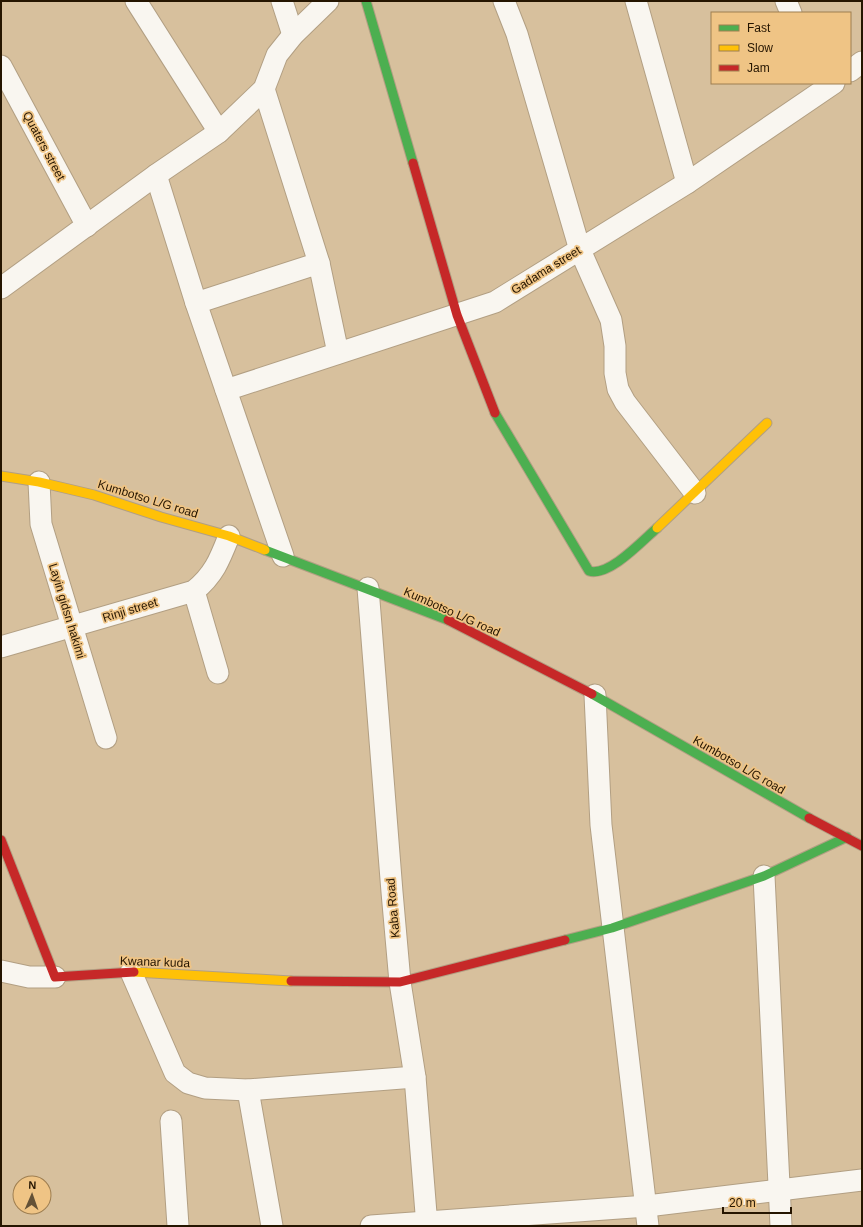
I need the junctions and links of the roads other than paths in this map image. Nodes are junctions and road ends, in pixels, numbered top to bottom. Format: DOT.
graph roads {
  1 [pos="136,1"];
  2 [pos="282,1"];
  3 [pos="328,1"];
  4 [pos="366,1"];
  5 [pos="504,1"];
  6 [pos="636,1"];
  7 [pos="786,1"];
  8 [pos="790,12"];
  9 [pos="293,35"];
  10 [pos="862,62"];
  11 [pos="1,66"];
  12 [pos="851,70"];
  13 [pos="824,86"];
  14 [pos="264,89"];
  15 [pos="219,132"];
  16 [pos="156,176"];
  17 [pos="687,183"];
  18 [pos="87,226"];
  19 [pos="580,250"];
  20 [pos="319,263"];
  21 [pos="1,288"];
  22 [pos="196,303"];
  23 [pos="457,315"];
  24 [pos="338,353"];
  25 [pos="226,390"];
  26 [pos="767,423"];
  27 [pos="1,476"];
  28 [pos="39,482"];
  29 [pos="695,493"];
  30 [pos="229,536"];
  31 [pos="283,556"];
  32 [pos="368,588"];
  33 [pos="194,591"];
  34 [pos="71,628"];
  35 [pos="1,648"];
  36 [pos="218,673"];
  37 [pos="595,695"];
  38 [pos="106,738"];
  39 [pos="847,837"];
  40 [pos="1,840"];
  41 [pos="862,846"];
  42 [pos="764,876"];
  43 [pos="612,928"];
  44 [pos="1,971"];
  45 [pos="131,972"];
  46 [pos="56,977"];
  47 [pos="400,982"];
  48 [pos="415,1077"];
  49 [pos="248,1090"];
  50 [pos="171,1121"];
  51 [pos="862,1180"];
  52 [pos="779,1190"];
  53 [pos="648,1216"];
  54 [pos="427,1224"];
  55 [pos="178,1226"];
  56 [pos="272,1226"];
  57 [pos="371,1226"];
  58 [pos="781,1226"];
  1 -- 15 [label="street"];
  2 -- 9 [label="street"];
  3 -- 9 [label="street"];
  4 -- 23 [label="street"];
  5 -- 19 [label="street"];
  6 -- 17 [label="street"];
  7 -- 8 [label="street"];
  9 -- 14 [label="street"];
  10 -- 12 [label="street"];
  11 -- 18 [label="street, Quaters street"];
  13 -- 17 [label="street, Gadama street"];
  14 -- 15 [label="street"];
  14 -- 20 [label="street"];
  15 -- 16 [label="street"];
  16 -- 18 [label="street"];
  16 -- 22 [label="street"];
  17 -- 19 [label="street, Gadama street"];
  18 -- 21 [label="street"];
  19 -- 23 [label="street, Gadama street"];
  19 -- 29 [label="street"];
  20 -- 22 [label="street"];
  20 -- 24 [label="street"];
  22 -- 25 [label="street"];
  23 -- 24 [label="street, Gadama street"];
  23 -- 29 [label="street"];
  24 -- 25 [label="street, Gadama street"];
  25 -- 31 [label="street"];
  26 -- 29 [label="street"];
  27 -- 28 [label="street, Kumbotso L/G road"];
  28 -- 30 [label="street, Kumbotso L/G road"];
  28 -- 34 [label="street, Layin gidsn hakimi"];
  30 -- 31 [label="street, Kumbotso L/G road"];
  30 -- 33 [label="street, Rinji street"];
  31 -- 32 [label="street, Kumbotso L/G road"];
  32 -- 37 [label="street, Kumbotso L/G road"];
  32 -- 47 [label="street, Kaba Road"];
  33 -- 34 [label="street, Rinji street"];
  33 -- 36 [label="street"];
  34 -- 35 [label="street, Rinji street"];
  34 -- 38 [label="street, Layin gidsn hakimi"];
  37 -- 39 [label="street, Kumbotso L/G road"];
  37 -- 43 [label="street"];
  39 -- 41 [label="street, Kumbotso L/G road"];
  39 -- 42 [label="street, Kwanar kuda"];
  40 -- 46 [label="street"];
  42 -- 43 [label="street, Kwanar kuda"];
  42 -- 52 [label="street"];
  43 -- 47 [label="street, Kwanar kuda"];
  43 -- 53 [label="street"];
  44 -- 46 [label="street"];
  45 -- 46 [label="street, Kwanar kuda"];
  45 -- 47 [label="street, Kwanar kuda"];
  45 -- 49 [label="street"];
  47 -- 48 [label="street, Kaba Road"];
  48 -- 49 [label="street"];
  48 -- 54 [label="street, Kaba Road"];
  49 -- 56 [label="street"];
  50 -- 55 [label="street"];
  51 -- 52 [label="street"];
  52 -- 53 [label="street"];
  52 -- 58 [label="street"];
  53 -- 54 [label="street"];
  54 -- 57 [label="street"];
}
